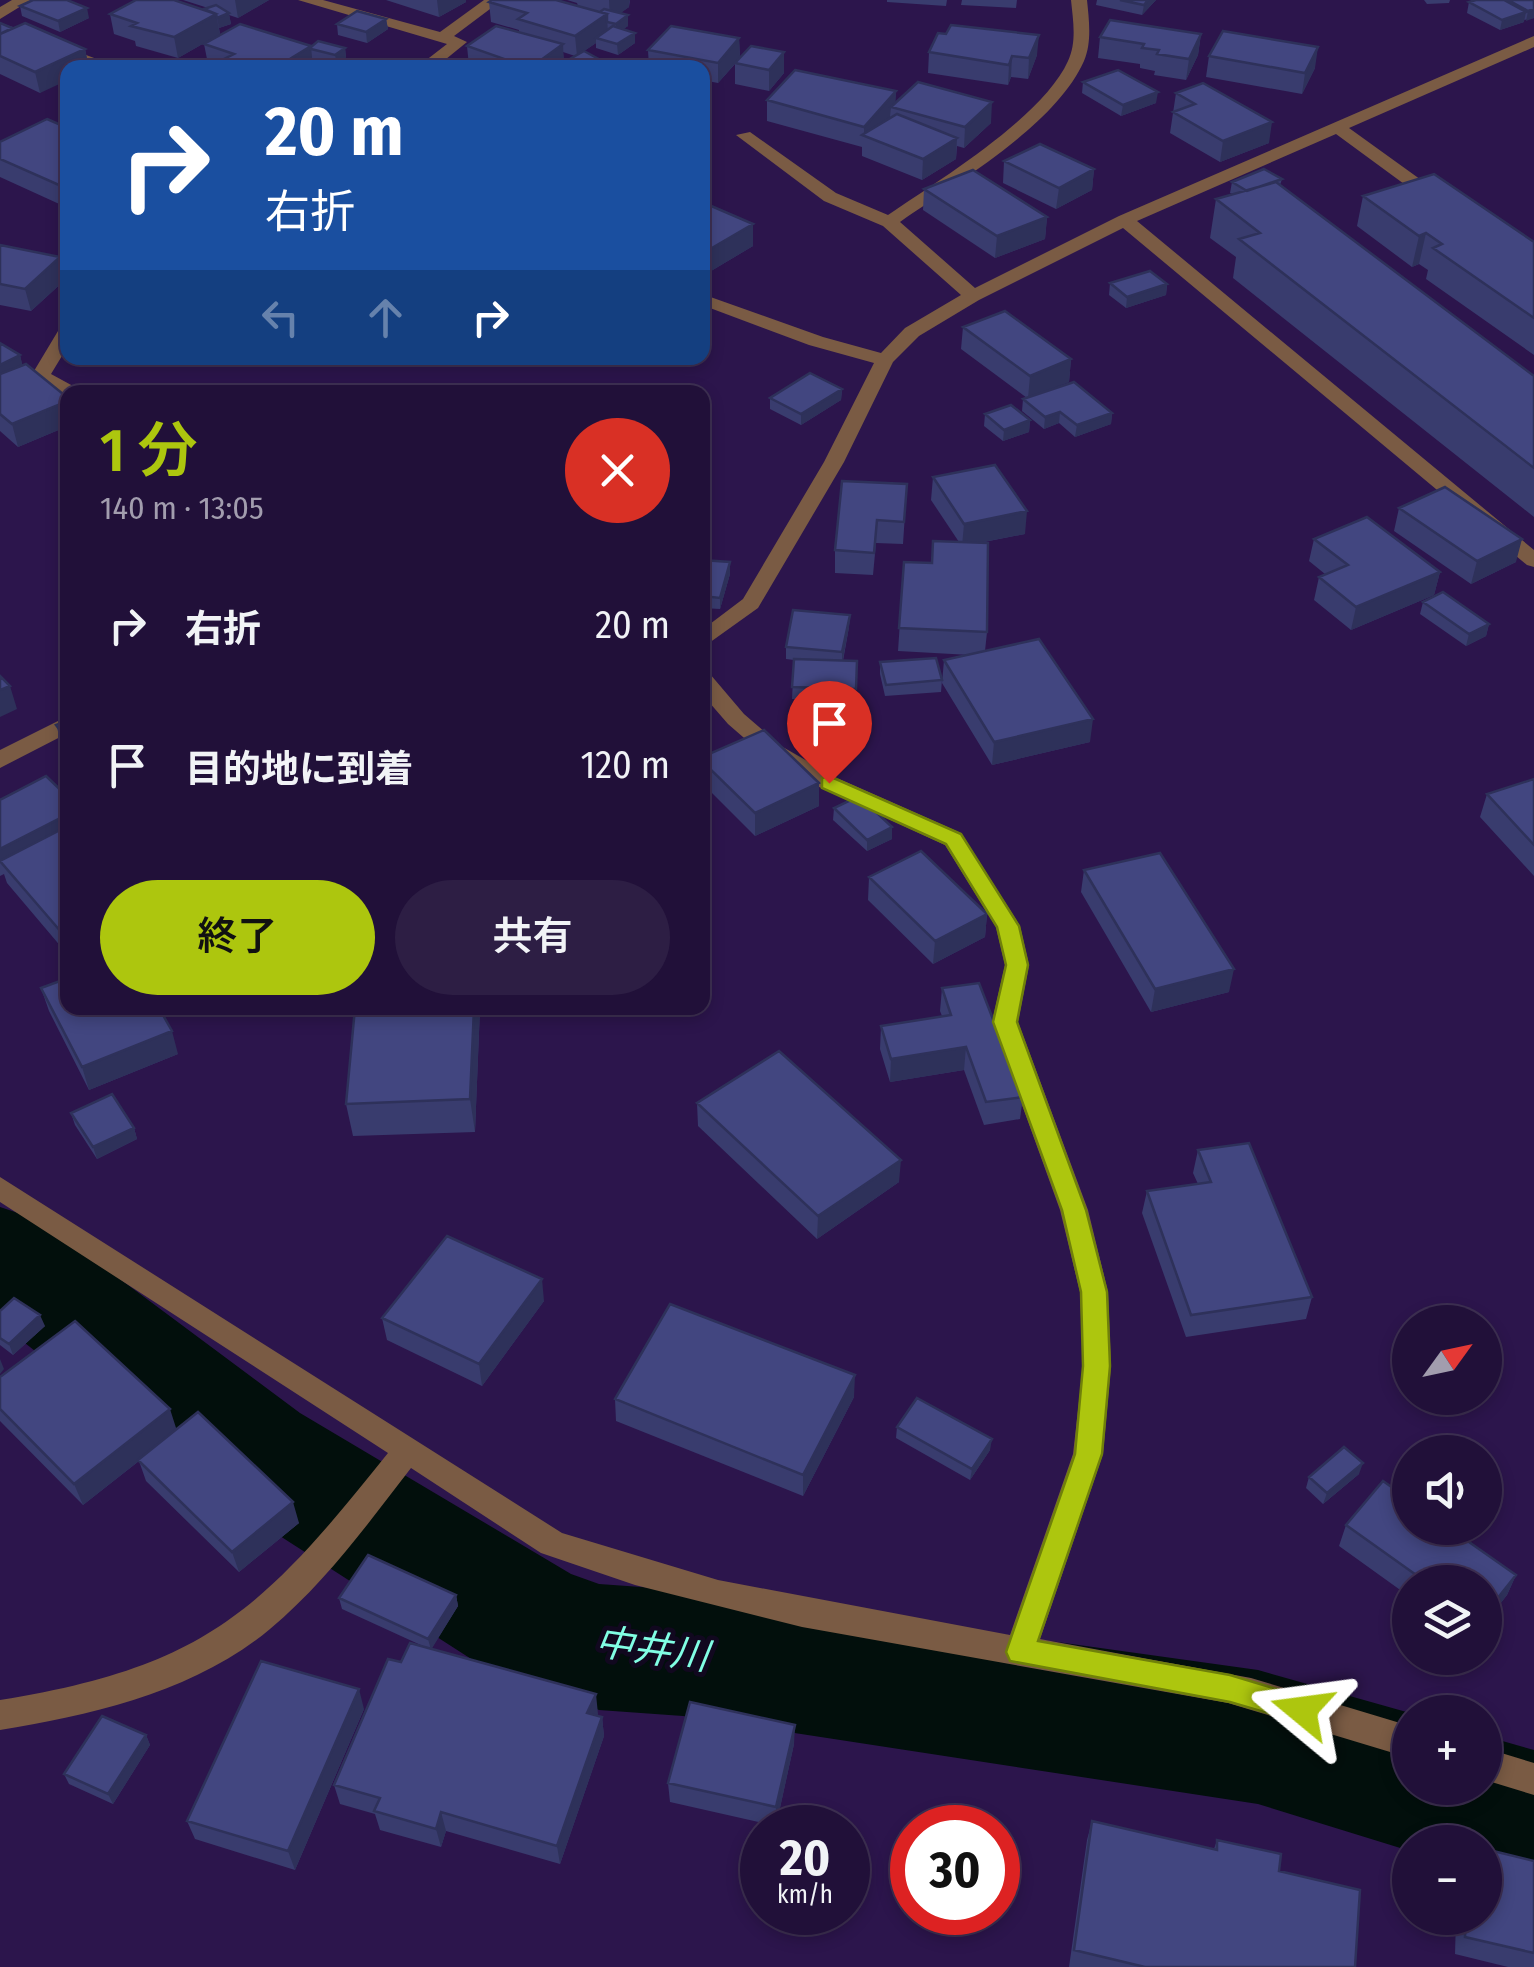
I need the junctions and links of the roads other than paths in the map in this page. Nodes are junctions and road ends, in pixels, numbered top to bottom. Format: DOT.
graph roads {
  1 [pos="23,0"];
  2 [pos="306,0"];
  3 [pos="494,0"];
  4 [pos="1079,0"];
  5 [pos="0,14"];
  6 [pos="0,28"];
  7 [pos="442,38"];
  8 [pos="1534,41"];
  9 [pos="86,60"];
  10 [pos="435,60"];
  11 [pos="1339,128"];
  12 [pos="744,135"];
  13 [pos="1455,207"];
  14 [pos="1126,220"];
  15 [pos="889,222"];
  16 [pos="0,254"];
  17 [pos="60,268"];
  18 [pos="973,296"];
  19 [pos="710,302"];
  20 [pos="60,343"];
  21 [pos="885,360"];
  22 [pos="60,385"];
  23 [pos="1534,561"];
  24 [pos="710,635"];
  25 [pos="710,688"];
  26 [pos="60,727"];
  27 [pos="0,760"];
  28 [pos="0,1188"];
  29 [pos="408,1450"];
  30 [pos="1020,1652"];
  31 [pos="0,1715"];
  32 [pos="1392,1737"];
  33 [pos="1502,1769"];
  34 [pos="1534,1778"];
  1 -- 5 [label="street"];
  2 -- 7 [label="street"];
  3 -- 7 [label="street"];
  4 -- 15 [label="street"];
  6 -- 9 [label="street"];
  7 -- 10 [label="street"];
  8 -- 11 [label="street"];
  11 -- 13 [label="street"];
  11 -- 14 [label="street"];
  12 -- 15 [label="street"];
  14 -- 18 [label="street"];
  14 -- 23 [label="street"];
  15 -- 18 [label="street"];
  16 -- 17 [label="street"];
  18 -- 21 [label="street"];
  19 -- 21 [label="street"];
  20 -- 22 [label="street"];
  21 -- 24 [label="street"];
  25 -- 30 [label="street"];
  26 -- 27 [label="street"];
  28 -- 29 [label="street"];
  29 -- 30 [label="street"];
  29 -- 31 [label="street"];
  30 -- 32 [label="street"];
  33 -- 34 [label="street"];
}
